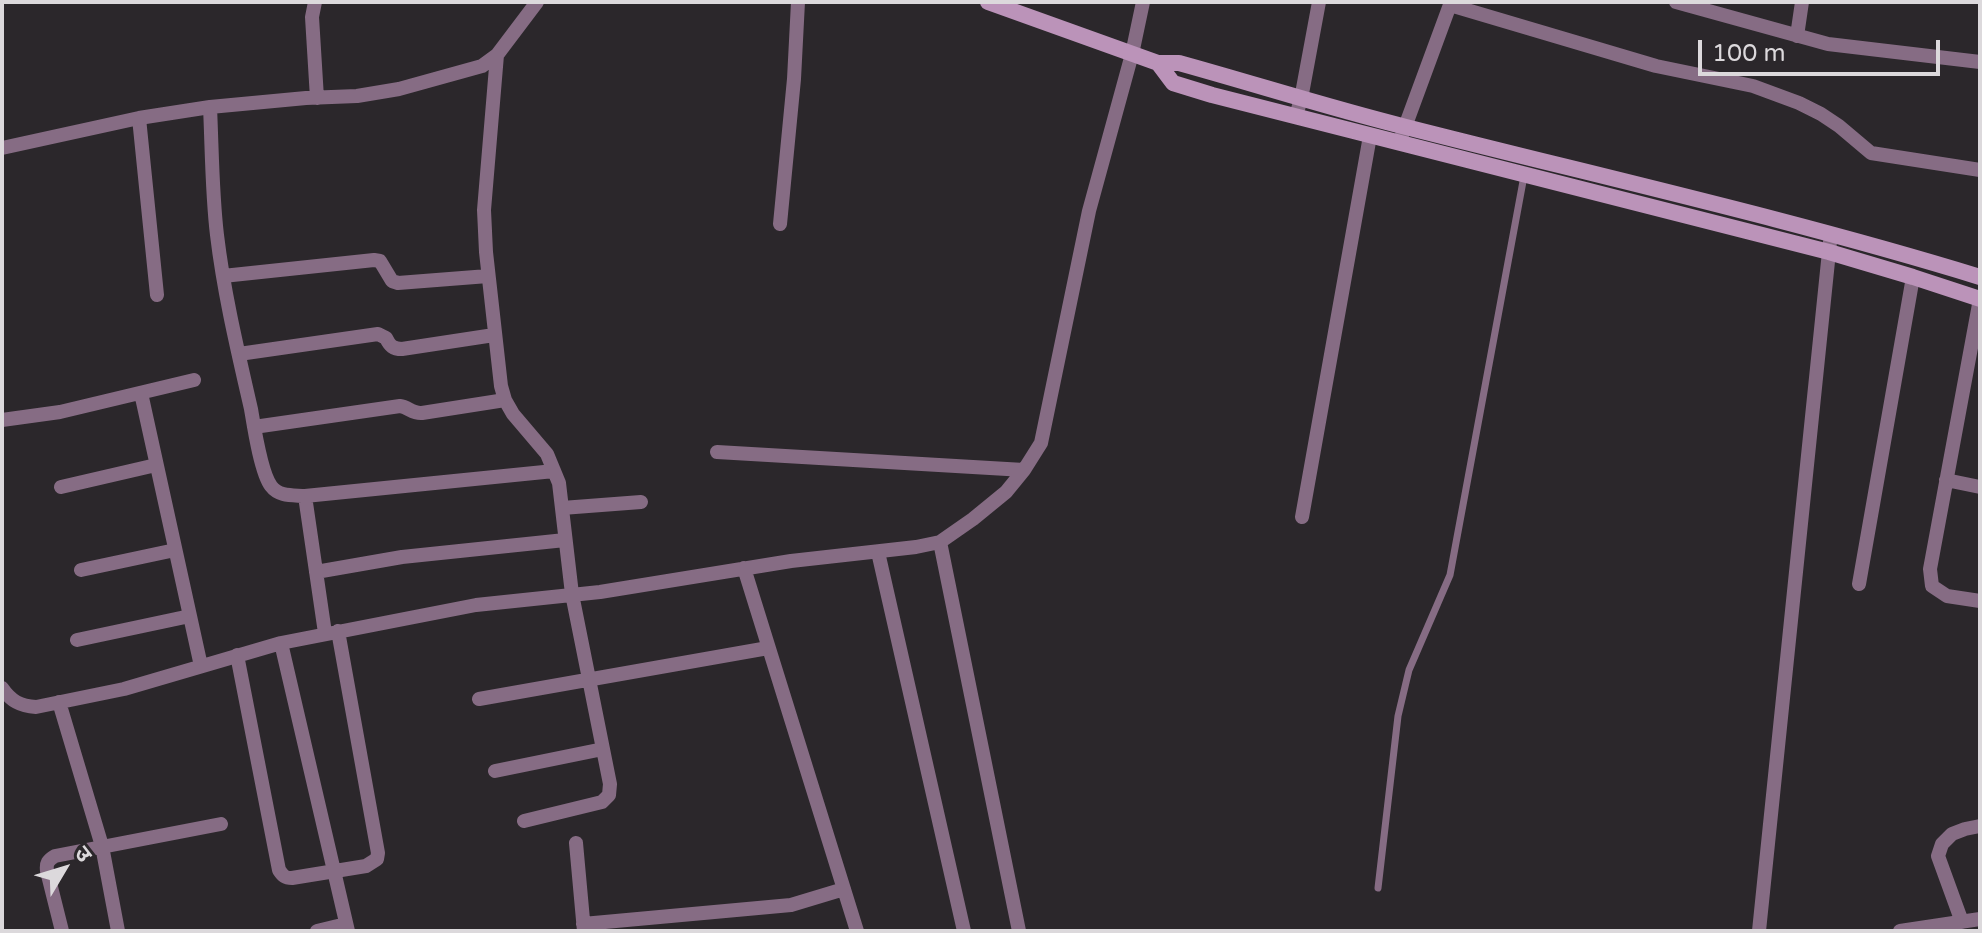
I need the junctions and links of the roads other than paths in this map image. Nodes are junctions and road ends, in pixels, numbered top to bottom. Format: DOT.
graph roads {
  1 [pos="315,2"];
  2 [pos="798,2"];
  3 [pos="988,2"];
  4 [pos="1143,2"];
  5 [pos="1319,2"];
  6 [pos="1676,2"];
  7 [pos="1802,2"];
  8 [pos="531,4"];
  9 [pos="1450,4"];
  10 [pos="1797,36"];
  11 [pos="1132,54"];
  12 [pos="497,55"];
  13 [pos="1980,62"];
  14 [pos="1158,63"];
  15 [pos="317,98"];
  16 [pos="1301,99"];
  17 [pos="210,107"];
  18 [pos="1295,117"];
  19 [pos="139,118"];
  20 [pos="1405,127"];
  21 [pos="1370,136"];
  22 [pos="1399,143"];
  23 [pos="2,148"];
  24 [pos="1980,170"];
  25 [pos="1524,174"];
  26 [pos="780,224"];
  27 [pos="1832,233"];
  28 [pos="1892,251"];
  29 [pos="1829,252"];
  30 [pos="1887,269"];
  31 [pos="223,276"];
  32 [pos="488,276"];
  33 [pos="1913,277"];
  34 [pos="1980,277"];
  35 [pos="157,295"];
  36 [pos="1980,299"];
  37 [pos="494,335"];
  38 [pos="239,354"];
  39 [pos="194,380"];
  40 [pos="141,393"];
  41 [pos="505,400"];
  42 [pos="2,420"];
  43 [pos="254,427"];
  44 [pos="717,452"];
  45 [pos="156,465"];
  46 [pos="1024,470"];
  47 [pos="554,471"];
  48 [pos="1946,480"];
  49 [pos="61,487"];
  50 [pos="1980,487"];
  51 [pos="305,496"];
  52 [pos="641,502"];
  53 [pos="562,508"];
  54 [pos="1302,517"];
  55 [pos="565,540"];
  56 [pos="940,542"];
  57 [pos="175,550"];
  58 [pos="878,552"];
  59 [pos="748,568"];
  60 [pos="81,570"];
  61 [pos="316,572"];
  62 [pos="1859,584"];
  63 [pos="572,594"];
  64 [pos="1980,601"];
  65 [pos="190,616"];
  66 [pos="332,632"];
  67 [pos="77,640"];
  68 [pos="281,643"];
  69 [pos="768,648"];
  70 [pos="237,655"];
  71 [pos="201,666"];
  72 [pos="589,679"];
  73 [pos="2,688"];
  74 [pos="479,699"];
  75 [pos="59,702"];
  76 [pos="603,749"];
  77 [pos="495,771"];
  78 [pos="524,821"];
  79 [pos="221,824"];
  80 [pos="1980,826"];
  81 [pos="576,843"];
  82 [pos="102,846"];
  83 [pos="334,872"];
  84 [pos="1378,888"];
  85 [pos="844,889"];
  86 [pos="1980,919"];
  87 [pos="1962,922"];
  88 [pos="670,924"];
  89 [pos="347,927"];
  90 [pos="584,928"];
  91 [pos="62,931"];
  92 [pos="118,931"];
  93 [pos="317,931"];
  94 [pos="857,931"];
  95 [pos="964,931"];
  96 [pos="1019,931"];
  97 [pos="1759,931"];
  98 [pos="1900,931"];
  1 -- 15 [label="street"];
  2 -- 26 [label="street"];
  3 -- 11 [label="street"];
  4 -- 11 [label="street"];
  5 -- 16 [label="street"];
  6 -- 10 [label="street"];
  7 -- 10 [label="street"];
  8 -- 12 [label="street"];
  9 -- 20 [label="street"];
  9 -- 24 [label="street"];
  10 -- 13 [label="street"];
  11 -- 14 [label="street"];
  11 -- 46 [label="street"];
  12 -- 15 [label="street"];
  12 -- 32 [label="street"];
  14 -- 16 [label="street"];
  14 -- 18 [label="street"];
  15 -- 17 [label="street"];
  16 -- 18 [label="street"];
  16 -- 20 [label="street"];
  17 -- 19 [label="street"];
  17 -- 31 [label="street"];
  18 -- 21 [label="street"];
  19 -- 23 [label="street"];
  19 -- 35 [label="street"];
  20 -- 22 [label="street"];
  20 -- 27 [label="street"];
  21 -- 22 [label="street"];
  21 -- 54 [label="street"];
  22 -- 25 [label="street"];
  25 -- 29 [label="street"];
  25 -- 84 [label="lane"];
  27 -- 28 [label="street"];
  27 -- 29 [label="street"];
  28 -- 30 [label="street"];
  28 -- 34 [label="street"];
  29 -- 30 [label="street"];
  29 -- 97 [label="street"];
  30 -- 33 [label="street"];
  31 -- 32 [label="street"];
  31 -- 38 [label="street"];
  32 -- 37 [label="street"];
  33 -- 36 [label="street"];
  33 -- 62 [label="street"];
  36 -- 48 [label="street"];
  37 -- 38 [label="street"];
  37 -- 41 [label="street"];
  38 -- 43 [label="street"];
  39 -- 40 [label="street"];
  40 -- 42 [label="street"];
  40 -- 45 [label="street"];
  41 -- 43 [label="street"];
  41 -- 47 [label="street"];
  43 -- 51 [label="street"];
  44 -- 46 [label="street"];
  45 -- 49 [label="street"];
  45 -- 57 [label="street"];
  46 -- 56 [label="street"];
  47 -- 51 [label="street"];
  47 -- 53 [label="street"];
  48 -- 50 [label="street"];
  48 -- 64 [label="street"];
  51 -- 61 [label="street"];
  52 -- 53 [label="street"];
  53 -- 55 [label="street"];
  55 -- 61 [label="street"];
  55 -- 63 [label="street"];
  56 -- 58 [label="street"];
  56 -- 96 [label="street"];
  57 -- 60 [label="street"];
  57 -- 65 [label="street"];
  58 -- 59 [label="street"];
  58 -- 95 [label="street"];
  59 -- 63 [label="street"];
  59 -- 69 [label="street"];
  61 -- 66 [label="street"];
  63 -- 66 [label="street"];
  63 -- 72 [label="street"];
  65 -- 67 [label="street"];
  65 -- 71 [label="street"];
  66 -- 68 [label="street"];
  66 -- 83 [label="street"];
  68 -- 70 [label="street"];
  68 -- 83 [label="street"];
  69 -- 72 [label="street"];
  69 -- 85 [label="street"];
  70 -- 71 [label="street"];
  70 -- 83 [label="street"];
  71 -- 75 [label="street"];
  72 -- 74 [label="street"];
  72 -- 76 [label="street"];
  73 -- 75 [label="street"];
  75 -- 82 [label="street"];
  76 -- 77 [label="street"];
  76 -- 78 [label="street"];
  79 -- 82 [label="street"];
  80 -- 87 [label="street"];
  81 -- 90 [label="street"];
  82 -- 91 [label="street"];
  82 -- 92 [label="street"];
  83 -- 89 [label="street"];
  85 -- 88 [label="street"];
  85 -- 94 [label="street"];
  86 -- 87 [label="street"];
  87 -- 98 [label="street"];
  88 -- 90 [label="street"];
  89 -- 93 [label="street"];
}
